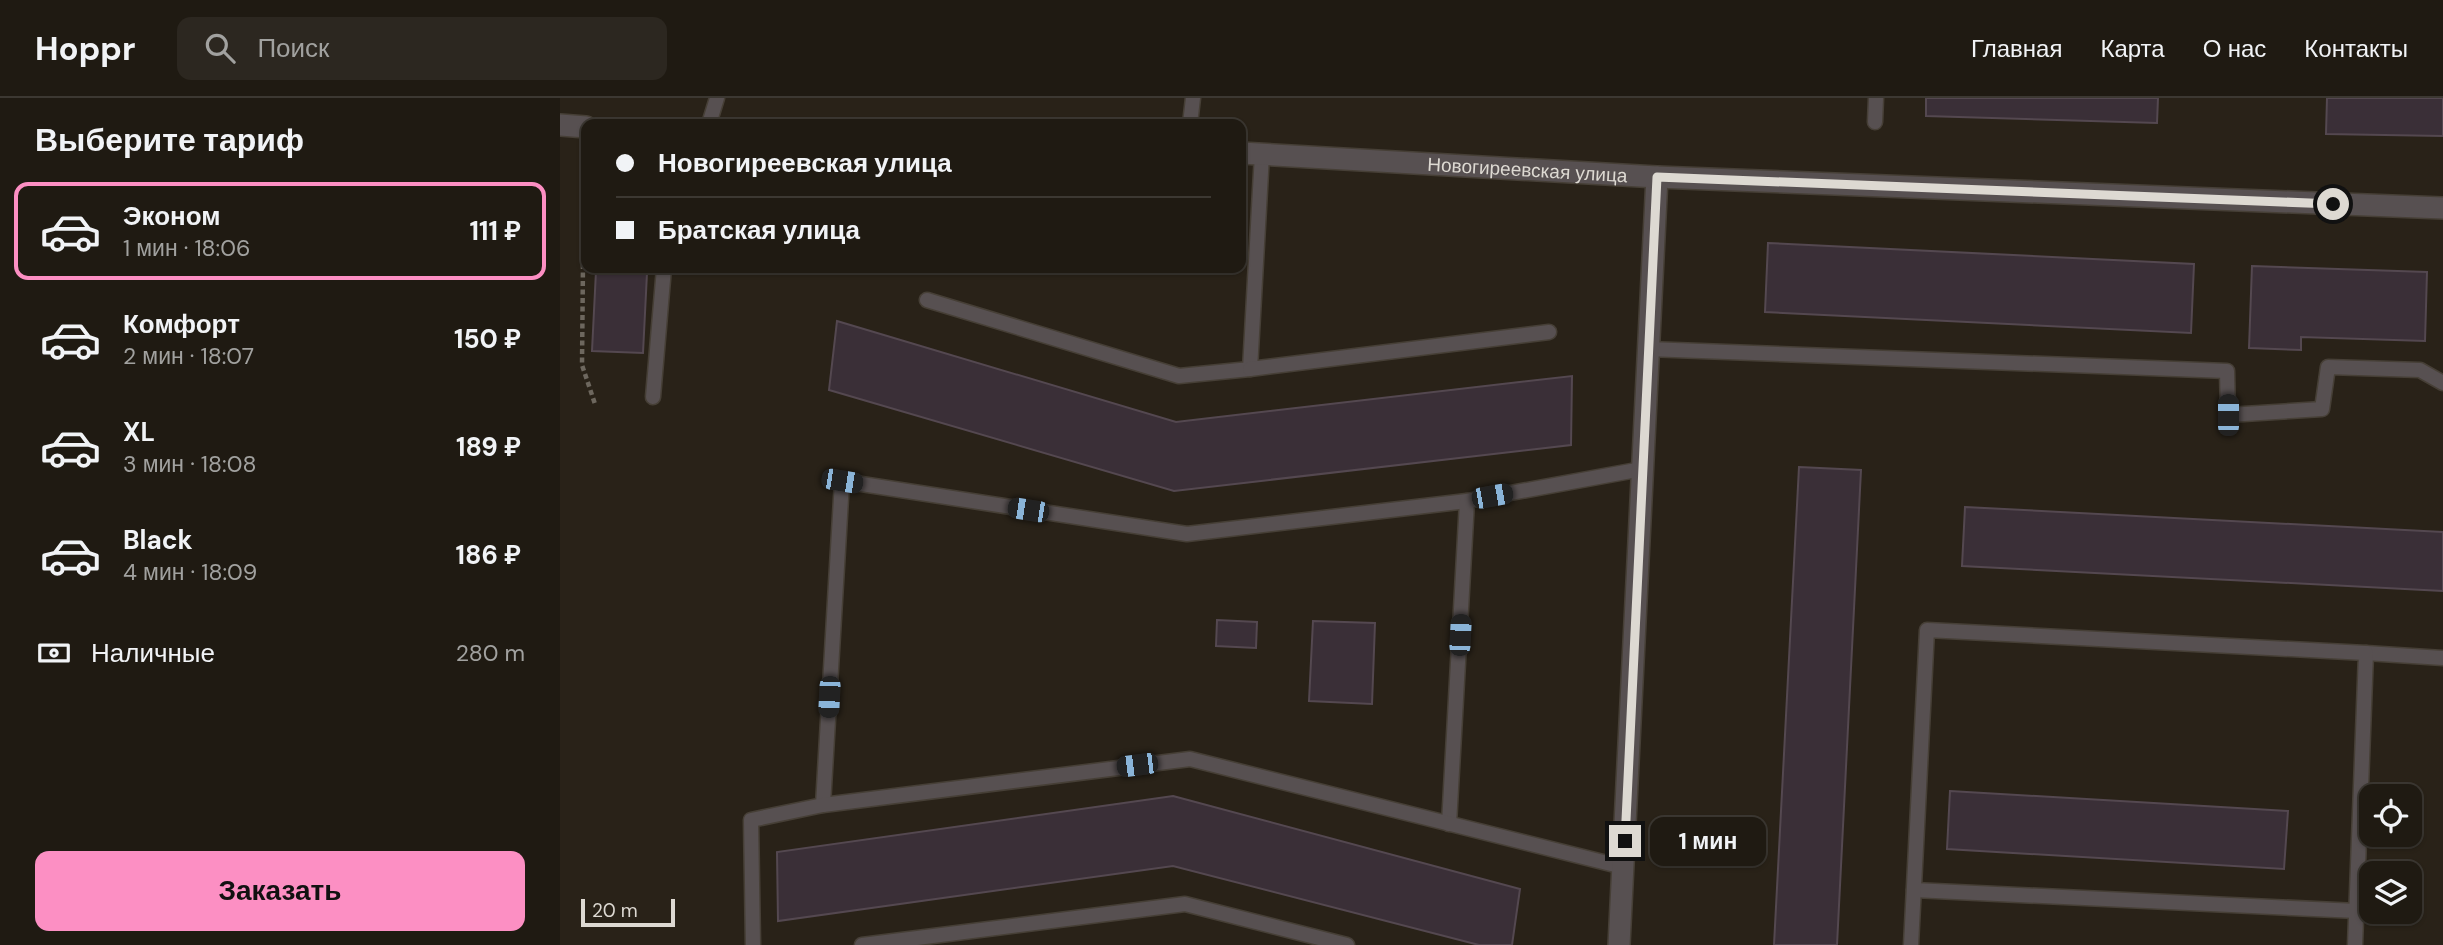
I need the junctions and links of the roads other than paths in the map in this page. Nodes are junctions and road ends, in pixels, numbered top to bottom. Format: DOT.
graph roads {
  1 [pos="717,98"];
  2 [pos="1193,98"];
  3 [pos="1876,98"];
  4 [pos="711,119"];
  5 [pos="1191,119"];
  6 [pos="1874,122"];
  7 [pos="560,125"];
  8 [pos="581,127"];
  9 [pos="1251,153"];
  10 [pos="1657,177"];
  11 [pos="2443,208"];
  12 [pos="664,273"];
  13 [pos="927,300"];
  14 [pos="1549,332"];
  15 [pos="1648,349"];
  16 [pos="1250,369"];
  17 [pos="2443,383"];
  18 [pos="653,397"];
  19 [pos="1642,469"];
  20 [pos="1467,501"];
  21 [pos="2366,653"];
  22 [pos="2443,657"];
  23 [pos="823,805"];
  24 [pos="1450,824"];
  25 [pos="1623,867"];
  26 [pos="1914,890"];
  27 [pos="2357,911"];
  28 [pos="753,945"];
  29 [pos="862,945"];
  30 [pos="1347,945"];
  31 [pos="1619,945"];
  32 [pos="1911,945"];
  33 [pos="2356,945"];
  1 -- 4 [label="lane"];
  2 -- 5 [label="lane"];
  3 -- 6 [label="lane"];
  7 -- 8 [label="street"];
  9 -- 10 [label="street, Новогиреевская улица"];
  9 -- 16 [label="lane"];
  10 -- 11 [label="street, Новогиреевская улица"];
  10 -- 15 [label="street"];
  12 -- 18 [label="lane"];
  13 -- 16 [label="lane"];
  14 -- 16 [label="lane"];
  15 -- 17 [label="lane"];
  15 -- 19 [label="street"];
  19 -- 20 [label="lane"];
  19 -- 25 [label="street"];
  20 -- 23 [label="lane"];
  20 -- 24 [label="lane"];
  21 -- 22 [label="lane"];
  21 -- 26 [label="lane"];
  21 -- 27 [label="lane"];
  23 -- 24 [label="lane"];
  23 -- 28 [label="lane"];
  24 -- 25 [label="lane"];
  25 -- 31 [label="street"];
  26 -- 27 [label="lane"];
  26 -- 32 [label="lane"];
  27 -- 33 [label="lane"];
  29 -- 30 [label="lane"];
}
